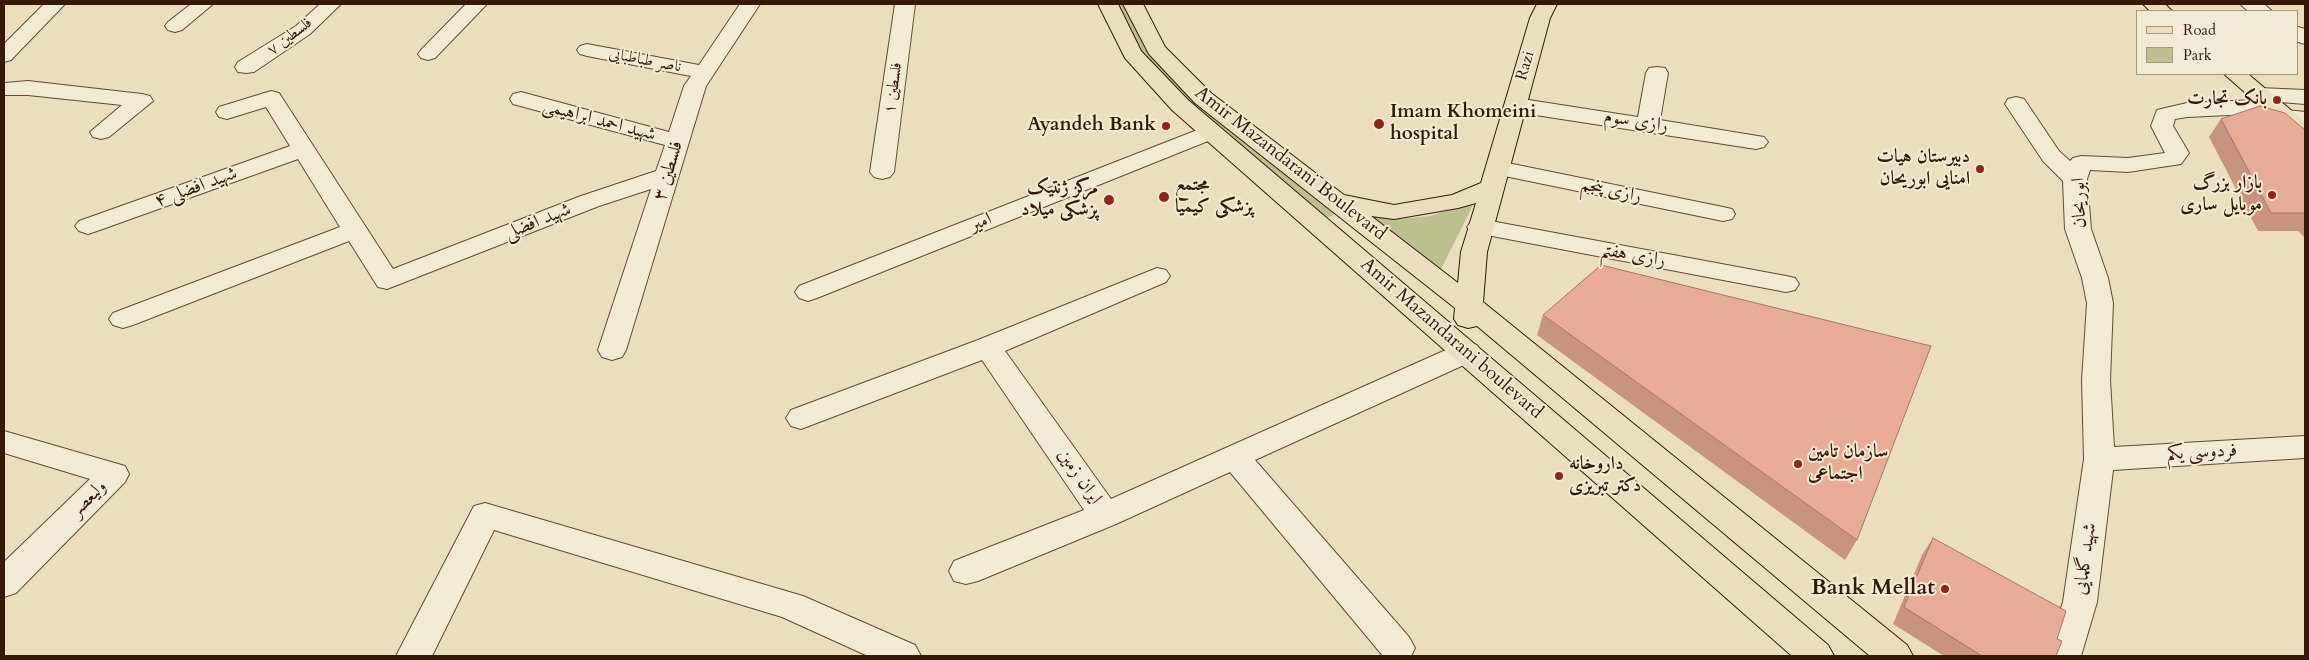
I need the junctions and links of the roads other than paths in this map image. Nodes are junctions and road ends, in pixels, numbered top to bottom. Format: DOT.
graph roads {
  1 [pos="55,4"];
  2 [pos="203,4"];
  3 [pos="331,4"];
  4 [pos="477,4"];
  5 [pos="750,4"];
  6 [pos="906,4"];
  7 [pos="1108,4"];
  8 [pos="1133,4"];
  9 [pos="1547,4"];
  10 [pos="174,26"];
  11 [pos="587,50"];
  12 [pos="428,54"];
  13 [pos="4,56"];
  14 [pos="246,67"];
  15 [pos="704,72"];
  16 [pos="1657,74"];
  17 [pos="2236,75"];
  18 [pos="4,89"];
  19 [pos="2305,97"];
  20 [pos="521,100"];
  21 [pos="2016,104"];
  22 [pos="1516,105"];
  23 [pos="2281,109"];
  24 [pos="226,112"];
  25 [pos="1648,124"];
  26 [pos="102,132"];
  27 [pos="1210,132"];
  28 [pos="2305,133"];
  29 [pos="678,142"];
  30 [pos="1756,142"];
  31 [pos="303,149"];
  32 [pos="882,172"];
  33 [pos="668,175"];
  34 [pos="1495,178"];
  35 [pos="2075,179"];
  36 [pos="1332,200"];
  37 [pos="1723,214"];
  38 [pos="88,226"];
  39 [pos="1480,227"];
  40 [pos="355,230"];
  41 [pos="1157,276"];
  42 [pos="1786,284"];
  43 [pos="808,292"];
  44 [pos="1469,305"];
  45 [pos="123,320"];
  46 [pos="988,347"];
  47 [pos="612,350"];
  48 [pos="1467,352"];
  49 [pos="802,418"];
  50 [pos="4,442"];
  51 [pos="2305,447"];
  52 [pos="1235,457"];
  53 [pos="2099,459"];
  54 [pos="1106,515"];
  55 [pos="966,571"];
  56 [pos="4,583"];
  57 [pos="1397,648"];
  58 [pos="414,656"];
  59 [pos="903,656"];
  60 [pos="1816,656"];
  61 [pos="1894,656"];
  62 [pos="2062,656"];
  1 -- 13 [label="street"];
  2 -- 10 [label="street"];
  3 -- 14 [label="street, فلسطین ۷"];
  4 -- 12 [label="street"];
  5 -- 15 [label="street, فلسطین ۳"];
  6 -- 32 [label="street, فلسطین ۱"];
  7 -- 27 [label="main road, Amir Mazandarani boulevard"];
  8 -- 36 [label="main road, Amir Mazandarani Boulevard"];
  9 -- 22 [label="main road, Razi"];
  11 -- 15 [label="street, ناصر طباطبایی"];
  15 -- 29 [label="street, فلسطین ۳"];
  16 -- 25 [label="street"];
  17 -- 23 [label="main road"];
  18 -- 26 [label="street"];
  19 -- 23 [label="street"];
  20 -- 29 [label="street, شهید احمد ابراهیمی"];
  21 -- 35 [label="street"];
  22 -- 25 [label="street, رازی سوم"];
  22 -- 34 [label="main road, Razi"];
  23 -- 28 [label="main road"];
  23 -- 35 [label="street, ابوریحان"];
  24 -- 31 [label="street"];
  25 -- 30 [label="street, رازی سوم"];
  27 -- 43 [label="street, امیر"];
  27 -- 48 [label="main road, Amir Mazandarani boulevard"];
  29 -- 33 [label="street, فلسطین ۳"];
  31 -- 38 [label="street, شهید افضلی ۴"];
  31 -- 40 [label="street"];
  33 -- 40 [label="street, شهید افضلی"];
  33 -- 47 [label="street, فلسطین ۳"];
  34 -- 36 [label="main road"];
  34 -- 37 [label="street, رازی پنجم"];
  34 -- 39 [label="main road, Razi"];
  35 -- 53 [label="street, ابوریحان"];
  36 -- 44 [label="main road, Amir Mazandarani Boulevard"];
  39 -- 42 [label="street, رازی هفتم"];
  39 -- 44 [label="main road, Razi"];
  40 -- 45 [label="street"];
  41 -- 46 [label="street"];
  44 -- 48 [label="main road, Razi"];
  44 -- 61 [label="main road, Amir Mazandarani boulevard"];
  46 -- 49 [label="street"];
  46 -- 54 [label="street, ایران زمین"];
  48 -- 52 [label="street, ایران زمین"];
  48 -- 60 [label="main road, Amir Mazandarani boulevard"];
  50 -- 56 [label="street, ولیعصر"];
  51 -- 53 [label="street, فردوسی یکم"];
  52 -- 54 [label="street, ایران زمین"];
  52 -- 57 [label="street"];
  53 -- 62 [label="street, شهید گلمایی"];
  54 -- 55 [label="street"];
  58 -- 59 [label="street"];
}
